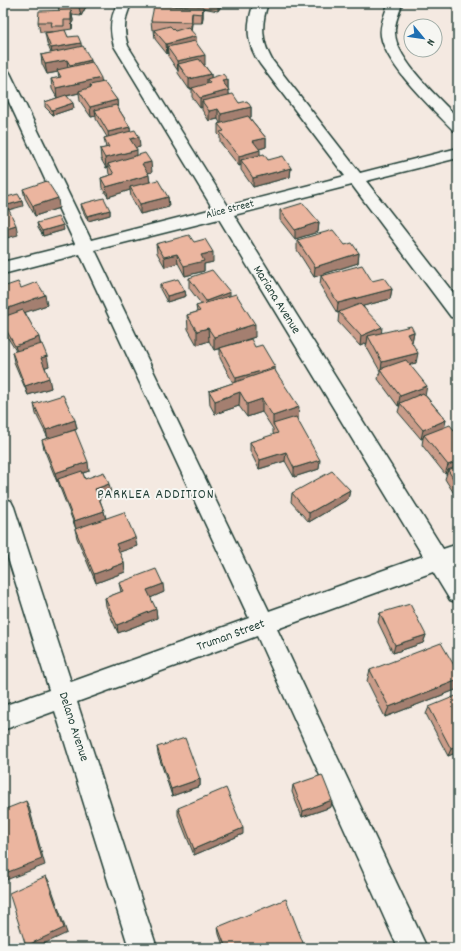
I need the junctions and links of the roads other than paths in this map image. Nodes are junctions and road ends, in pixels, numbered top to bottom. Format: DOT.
graph roads {
  1 [pos="125,3"];
  2 [pos="261,3"];
  3 [pos="396,3"];
  4 [pos="3,73"];
  5 [pos="458,127"];
  6 [pos="458,153"];
  7 [pos="355,178"];
  8 [pos="222,212"];
  9 [pos="86,247"];
  10 [pos="3,268"];
  11 [pos="458,312"];
  12 [pos="3,507"];
  13 [pos="448,557"];
  14 [pos="458,593"];
  15 [pos="263,624"];
  16 [pos="63,696"];
  17 [pos="3,718"];
  18 [pos="143,948"];
  19 [pos="413,948"];
  1 -- 8 [label="street, Mariana Avenue"];
  2 -- 7 [label="street"];
  3 -- 5 [label="street"];
  4 -- 9 [label="street"];
  6 -- 7 [label="street, Alice Street"];
  7 -- 8 [label="street, Alice Street"];
  7 -- 11 [label="street"];
  8 -- 9 [label="street, Alice Street"];
  8 -- 13 [label="street, Mariana Avenue"];
  9 -- 10 [label="street, Alice Street"];
  9 -- 15 [label="street"];
  12 -- 16 [label="street, Delano Avenue"];
  13 -- 14 [label="street, Mariana Avenue"];
  13 -- 15 [label="street, Truman Street"];
  15 -- 16 [label="street, Truman Street"];
  15 -- 19 [label="street"];
  16 -- 17 [label="street, Truman Street"];
  16 -- 18 [label="street, Delano Avenue"];
}
